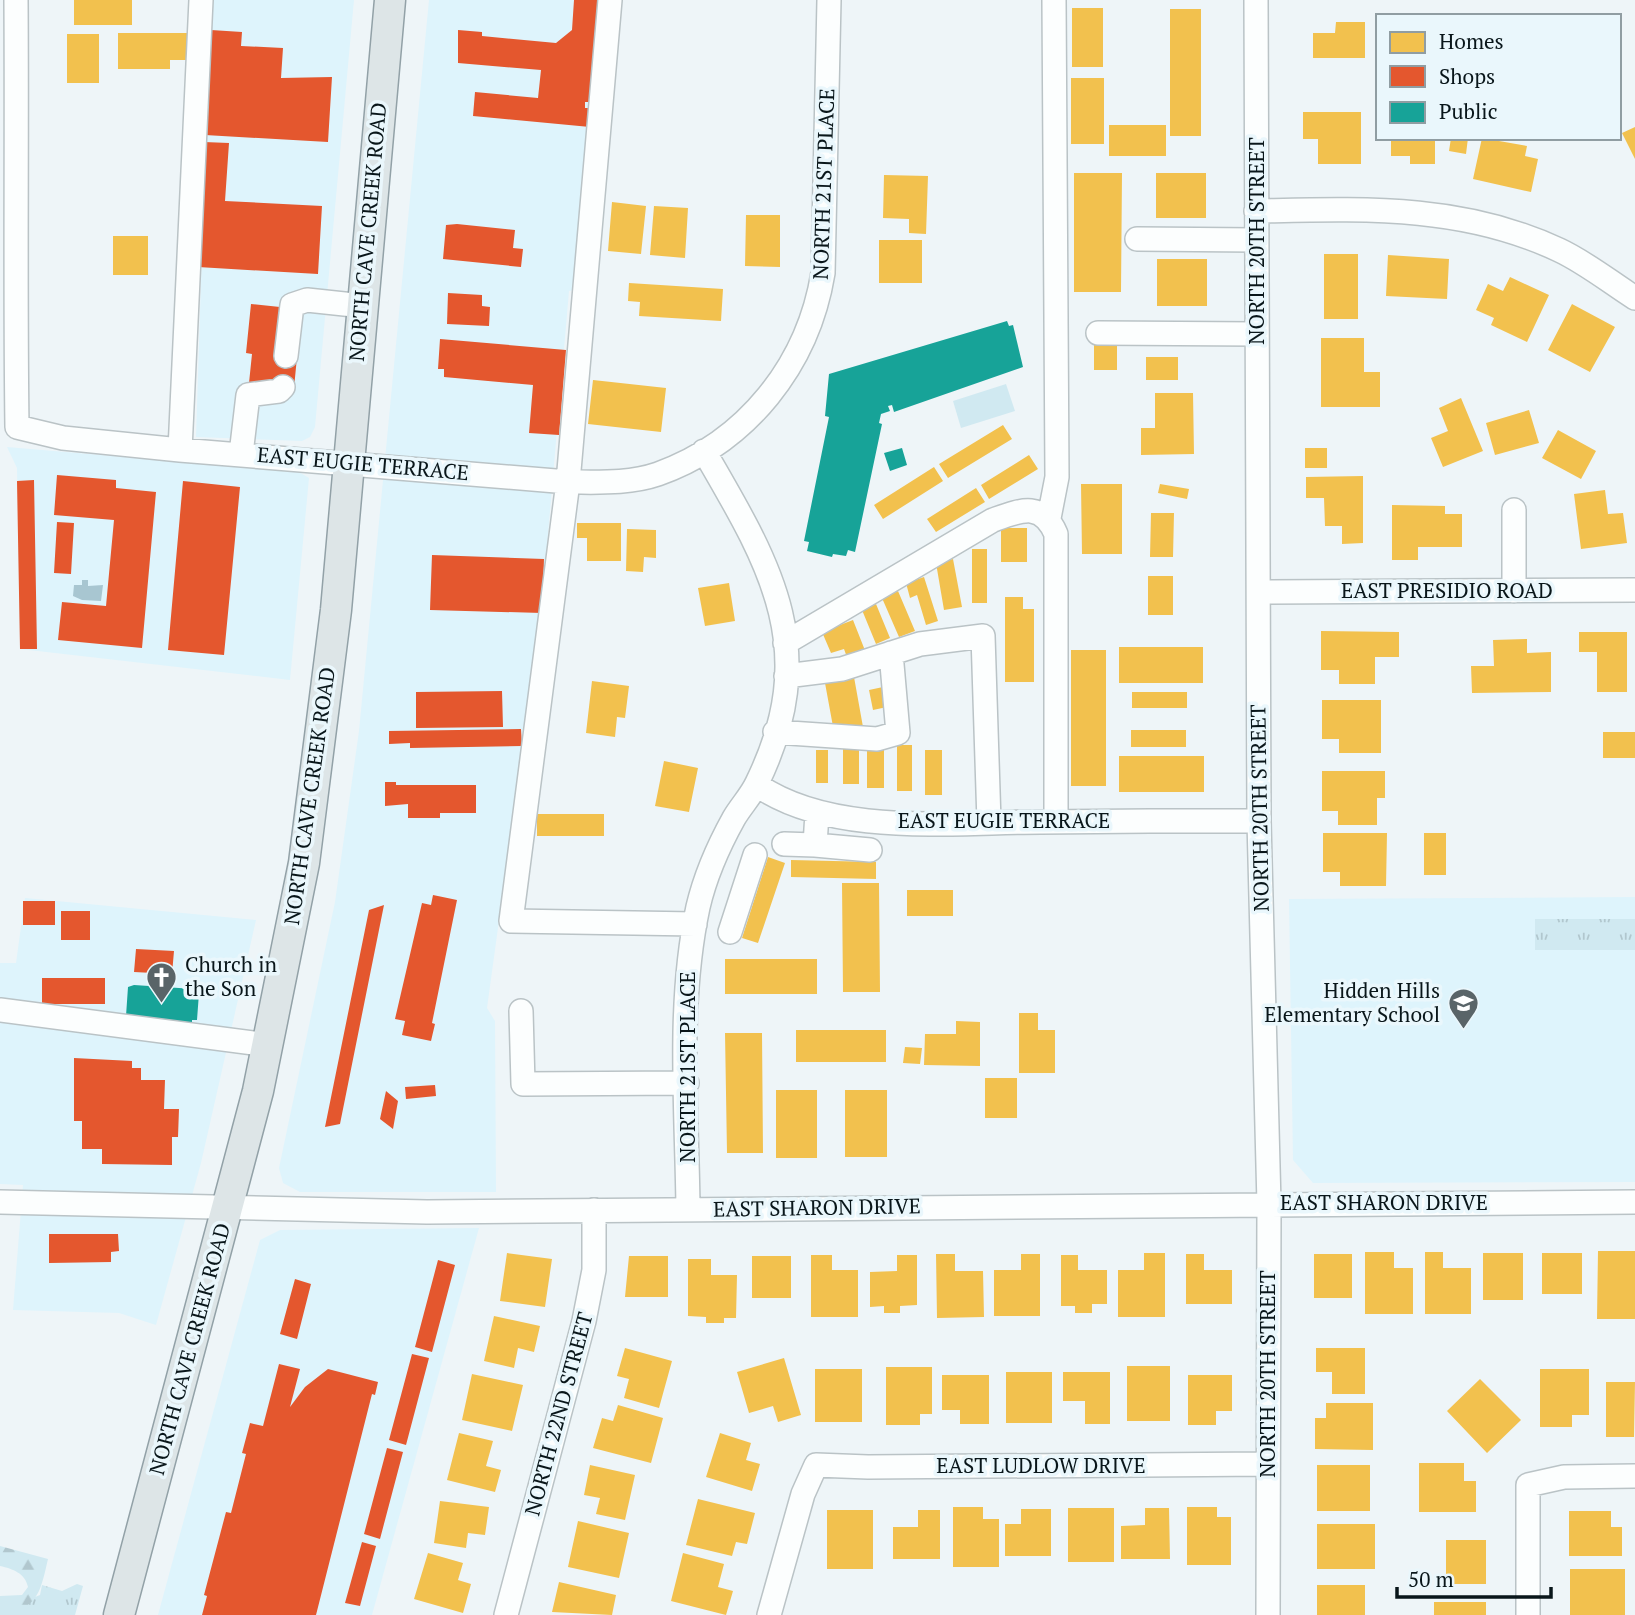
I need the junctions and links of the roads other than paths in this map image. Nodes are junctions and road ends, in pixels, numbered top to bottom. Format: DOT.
graph roads {
  1 [pos="16,0"];
  2 [pos="201,0"];
  3 [pos="390,0"];
  4 [pos="610,0"];
  5 [pos="829,0"];
  6 [pos="1054,0"];
  7 [pos="1256,0"];
  8 [pos="1256,211"];
  9 [pos="1137,239"];
  10 [pos="1256,240"];
  11 [pos="1635,298"];
  12 [pos="363,306"];
  13 [pos="1098,333"];
  14 [pos="1257,334"];
  15 [pos="286,356"];
  16 [pos="283,387"];
  17 [pos="180,450"];
  18 [pos="704,451"];
  19 [pos="241,454"];
  20 [pos="348,462"];
  21 [pos="568,482"];
  22 [pos="1514,510"];
  23 [pos="1049,518"];
  24 [pos="1514,590"];
  25 [pos="1635,590"];
  26 [pos="1260,592"];
  27 [pos="785,642"];
  28 [pos="891,653"];
  29 [pos="786,676"];
  30 [pos="775,732"];
  31 [pos="757,785"];
  32 [pos="817,813"];
  33 [pos="1259,821"];
  34 [pos="989,822"];
  35 [pos="1056,822"];
  36 [pos="784,844"];
  37 [pos="816,845"];
  38 [pos="870,850"];
  39 [pos="755,855"];
  40 [pos="707,881"];
  41 [pos="743,892"];
  42 [pos="695,923"];
  43 [pos="730,932"];
  44 [pos="0,1010"];
  45 [pos="521,1011"];
  46 [pos="268,1045"];
  47 [pos="687,1083"];
  48 [pos="0,1202"];
  49 [pos="1635,1202"];
  50 [pos="1269,1204"];
  51 [pos="227,1208"];
  52 [pos="688,1209"];
  53 [pos="594,1210"];
  54 [pos="1267,1464"];
  55 [pos="1635,1476"];
  56 [pos="119,1615"];
  57 [pos="506,1615"];
  58 [pos="769,1615"];
  59 [pos="1268,1615"];
  60 [pos="1528,1615"];
  1 -- 17 [label="street, EAST EUGIE TERRACE"];
  2 -- 17 [label="street"];
  3 -- 12 [label="main road, NORTH CAVE CREEK ROAD"];
  4 -- 21 [label="street"];
  5 -- 18 [label="street, NORTH 21ST PLACE"];
  6 -- 23 [label="street"];
  7 -- 8 [label="street, NORTH 20TH STREET"];
  8 -- 10 [label="street, NORTH 20TH STREET"];
  8 -- 11 [label="street"];
  9 -- 10 [label="street"];
  10 -- 14 [label="street, NORTH 20TH STREET"];
  12 -- 15 [label="street"];
  12 -- 20 [label="main road, NORTH CAVE CREEK ROAD"];
  13 -- 14 [label="street"];
  14 -- 26 [label="street, NORTH 20TH STREET"];
  16 -- 19 [label="street"];
  17 -- 19 [label="street, EAST EUGIE TERRACE"];
  18 -- 21 [label="street, EAST EUGIE TERRACE"];
  18 -- 27 [label="street, NORTH 21ST PLACE"];
  19 -- 20 [label="street, EAST EUGIE TERRACE"];
  20 -- 21 [label="street, EAST EUGIE TERRACE"];
  20 -- 46 [label="main road, NORTH CAVE CREEK ROAD"];
  21 -- 42 [label="street"];
  22 -- 24 [label="street"];
  23 -- 27 [label="street"];
  23 -- 35 [label="street"];
  24 -- 25 [label="street, EAST PRESIDIO ROAD"];
  24 -- 26 [label="street, EAST PRESIDIO ROAD"];
  26 -- 33 [label="street, NORTH 20TH STREET"];
  27 -- 29 [label="street, NORTH 21ST PLACE"];
  28 -- 29 [label="street"];
  28 -- 30 [label="street"];
  28 -- 34 [label="street"];
  29 -- 30 [label="street, NORTH 21ST PLACE"];
  30 -- 31 [label="street, NORTH 21ST PLACE"];
  31 -- 32 [label="street, EAST EUGIE TERRACE"];
  31 -- 40 [label="street, NORTH 21ST PLACE"];
  32 -- 34 [label="street, EAST EUGIE TERRACE"];
  32 -- 37 [label="street"];
  33 -- 35 [label="street, EAST EUGIE TERRACE"];
  33 -- 50 [label="street, NORTH 20TH STREET"];
  34 -- 35 [label="street, EAST EUGIE TERRACE"];
  36 -- 37 [label="street"];
  37 -- 38 [label="street"];
  39 -- 41 [label="street"];
  40 -- 41 [label="street"];
  40 -- 42 [label="street, NORTH 21ST PLACE"];
  41 -- 43 [label="street"];
  42 -- 47 [label="street, NORTH 21ST PLACE"];
  44 -- 46 [label="street"];
  45 -- 47 [label="street"];
  46 -- 51 [label="main road, NORTH CAVE CREEK ROAD"];
  47 -- 52 [label="street, NORTH 21ST PLACE"];
  48 -- 51 [label="street, EAST SHARON DRIVE"];
  49 -- 50 [label="street, EAST SHARON DRIVE"];
  50 -- 52 [label="street, EAST SHARON DRIVE"];
  50 -- 54 [label="street, NORTH 20TH STREET"];
  51 -- 53 [label="street, EAST SHARON DRIVE"];
  51 -- 56 [label="main road, NORTH CAVE CREEK ROAD"];
  52 -- 53 [label="street, EAST SHARON DRIVE"];
  53 -- 57 [label="street, NORTH 22ND STREET"];
  54 -- 58 [label="street, EAST LUDLOW DRIVE"];
  54 -- 59 [label="street, NORTH 20TH STREET"];
  55 -- 60 [label="street"];
}
